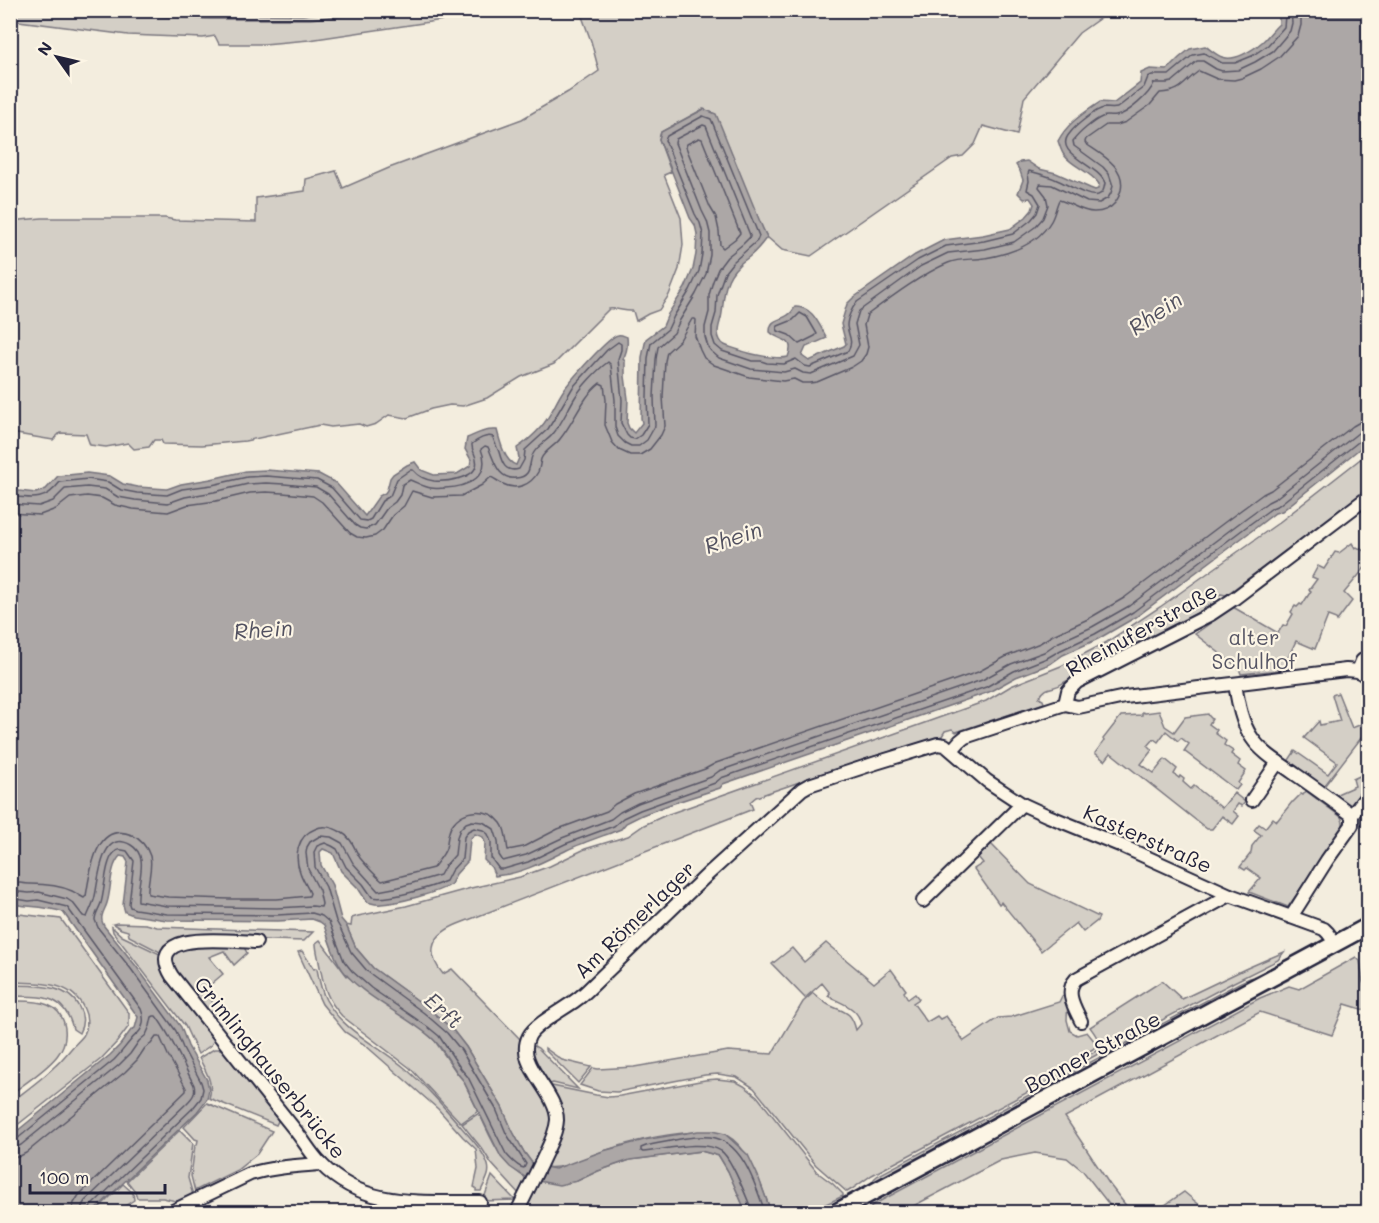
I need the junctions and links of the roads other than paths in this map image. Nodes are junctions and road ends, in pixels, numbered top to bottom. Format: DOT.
graph roads {
  1 [pos="1368,497"];
  2 [pos="1368,656"];
  3 [pos="1363,674"];
  4 [pos="1235,684"];
  5 [pos="1065,704"];
  6 [pos="952,750"];
  7 [pos="1278,762"];
  8 [pos="1368,794"];
  9 [pos="1252,800"];
  10 [pos="1022,804"];
  11 [pos="1352,815"];
  12 [pos="1230,896"];
  13 [pos="924,901"];
  14 [pos="1291,917"];
  15 [pos="1368,926"];
  16 [pos="256,942"];
  17 [pos="1336,944"];
  18 [pos="1081,1021"];
  19 [pos="321,1164"];
  20 [pos="171,1212"];
  21 [pos="477,1212"];
  22 [pos="518,1212"];
  23 [pos="836,1212"];
  1 -- 5 [label="street, Rheinuferstraße"];
  2 -- 3 [label="street"];
  3 -- 4 [label="street"];
  4 -- 5 [label="street"];
  4 -- 7 [label="street"];
  5 -- 6 [label="street, Rheinuferstraße"];
  6 -- 10 [label="street, Kasterstraße"];
  6 -- 22 [label="street, Am Römerlager"];
  7 -- 9 [label="street"];
  7 -- 11 [label="street"];
  8 -- 11 [label="street"];
  10 -- 12 [label="street, Kasterstraße"];
  10 -- 13 [label="street"];
  11 -- 14 [label="street"];
  12 -- 14 [label="street, Kasterstraße"];
  12 -- 18 [label="street"];
  14 -- 17 [label="street, Kasterstraße"];
  15 -- 17 [label="main road, Bonner Straße"];
  16 -- 19 [label="street, Grimlinghauserbrücke"];
  17 -- 23 [label="main road, Bonner Straße"];
  19 -- 20 [label="street"];
  19 -- 21 [label="street, Grimlinghauserbrücke"];
}
